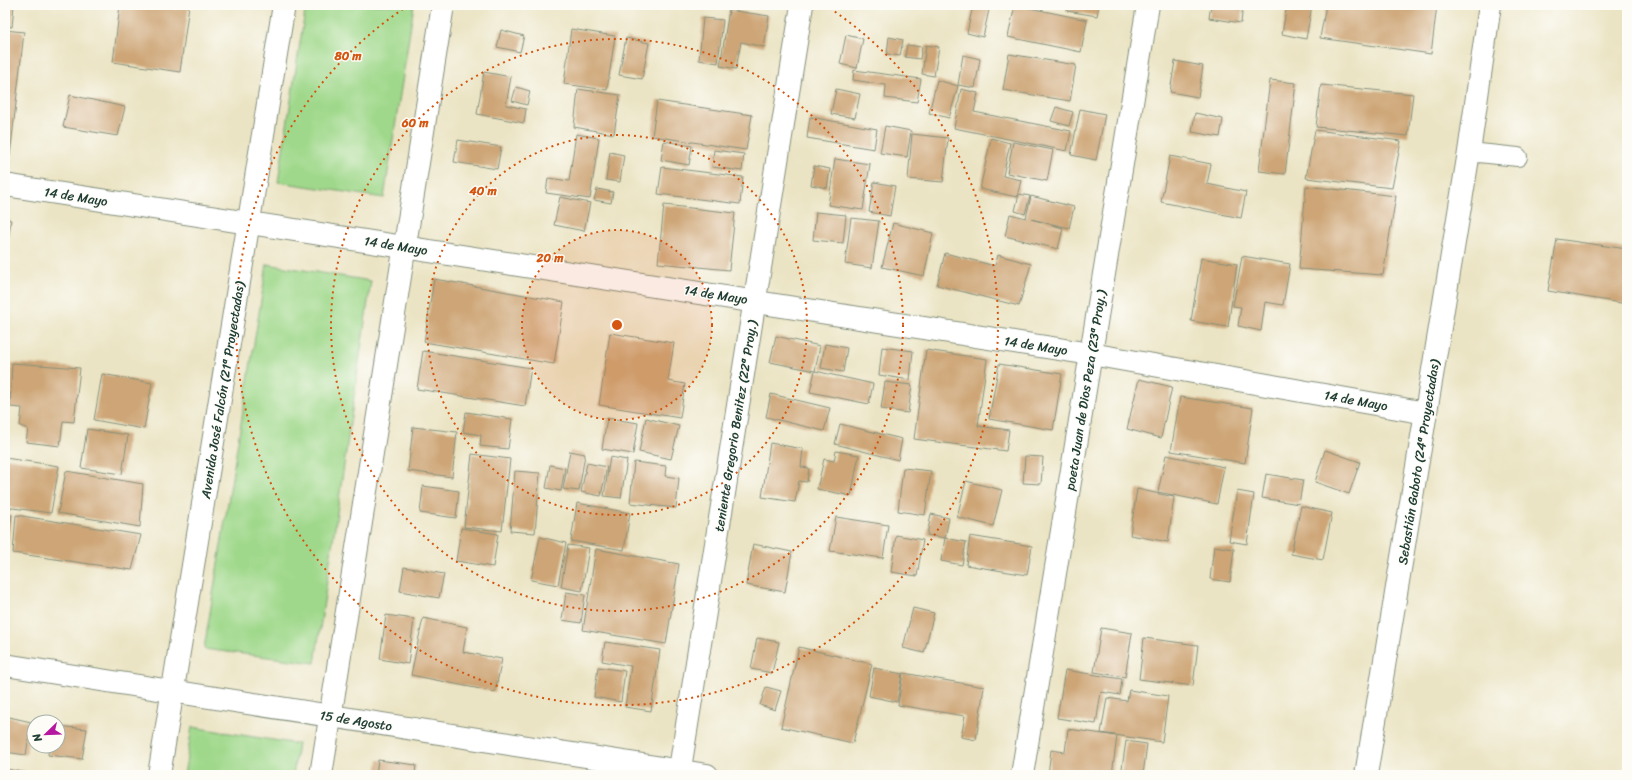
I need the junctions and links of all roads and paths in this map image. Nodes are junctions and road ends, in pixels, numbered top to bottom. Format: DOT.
graph roads {
  1 [pos="284,5"];
  2 [pos="443,5"];
  3 [pos="802,5"];
  4 [pos="1148,5"];
  5 [pos="1490,5"];
  6 [pos="1469,150"];
  7 [pos="1518,157"];
  8 [pos="5,185"];
  9 [pos="249,222"];
  10 [pos="405,246"];
  11 [pos="755,300"];
  12 [pos="1091,354"];
  13 [pos="1426,413"];
  14 [pos="5,665"];
  15 [pos="173,691"];
  16 [pos="330,716"];
  17 [pos="680,773"];
  18 [pos="159,775"];
  19 [pos="320,775"];
  20 [pos="707,775"];
  21 [pos="1022,775"];
  22 [pos="1366,775"];
  1 -- 9 [label="street, Avenida José Falcón (21ª Proyectadas)"];
  2 -- 10 [label="street"];
  3 -- 11 [label="street, teniente Gregorio Benitez (22ª Proy.)"];
  4 -- 12 [label="street, poeta Juan de Dios Peza (23ª Proy.)"];
  5 -- 6 [label="street, Sebastián Gaboto (24ª Proyectadas)"];
  6 -- 7 [label="lane"];
  6 -- 13 [label="street, Sebastián Gaboto (24ª Proyectadas)"];
  8 -- 9 [label="street, 14 de Mayo"];
  9 -- 10 [label="street, 14 de Mayo"];
  9 -- 15 [label="street, Avenida José Falcón (21ª Proyectadas)"];
  10 -- 11 [label="street, 14 de Mayo"];
  10 -- 16 [label="street"];
  11 -- 12 [label="street, 14 de Mayo"];
  11 -- 17 [label="street, teniente Gregorio Benitez (22ª Proy.)"];
  12 -- 13 [label="street, 14 de Mayo"];
  12 -- 21 [label="street, poeta Juan de Dios Peza (23ª Proy.)"];
  13 -- 22 [label="street, Sebastián Gaboto (24ª Proyectadas)"];
  14 -- 15 [label="street, 15 de Agosto"];
  15 -- 16 [label="street, 15 de Agosto"];
  15 -- 18 [label="street, Avenida José Falcón (21ª Proyectadas)"];
  16 -- 17 [label="street, 15 de Agosto"];
  16 -- 19 [label="street"];
  17 -- 20 [label="street, 15 de Agosto"];
}
